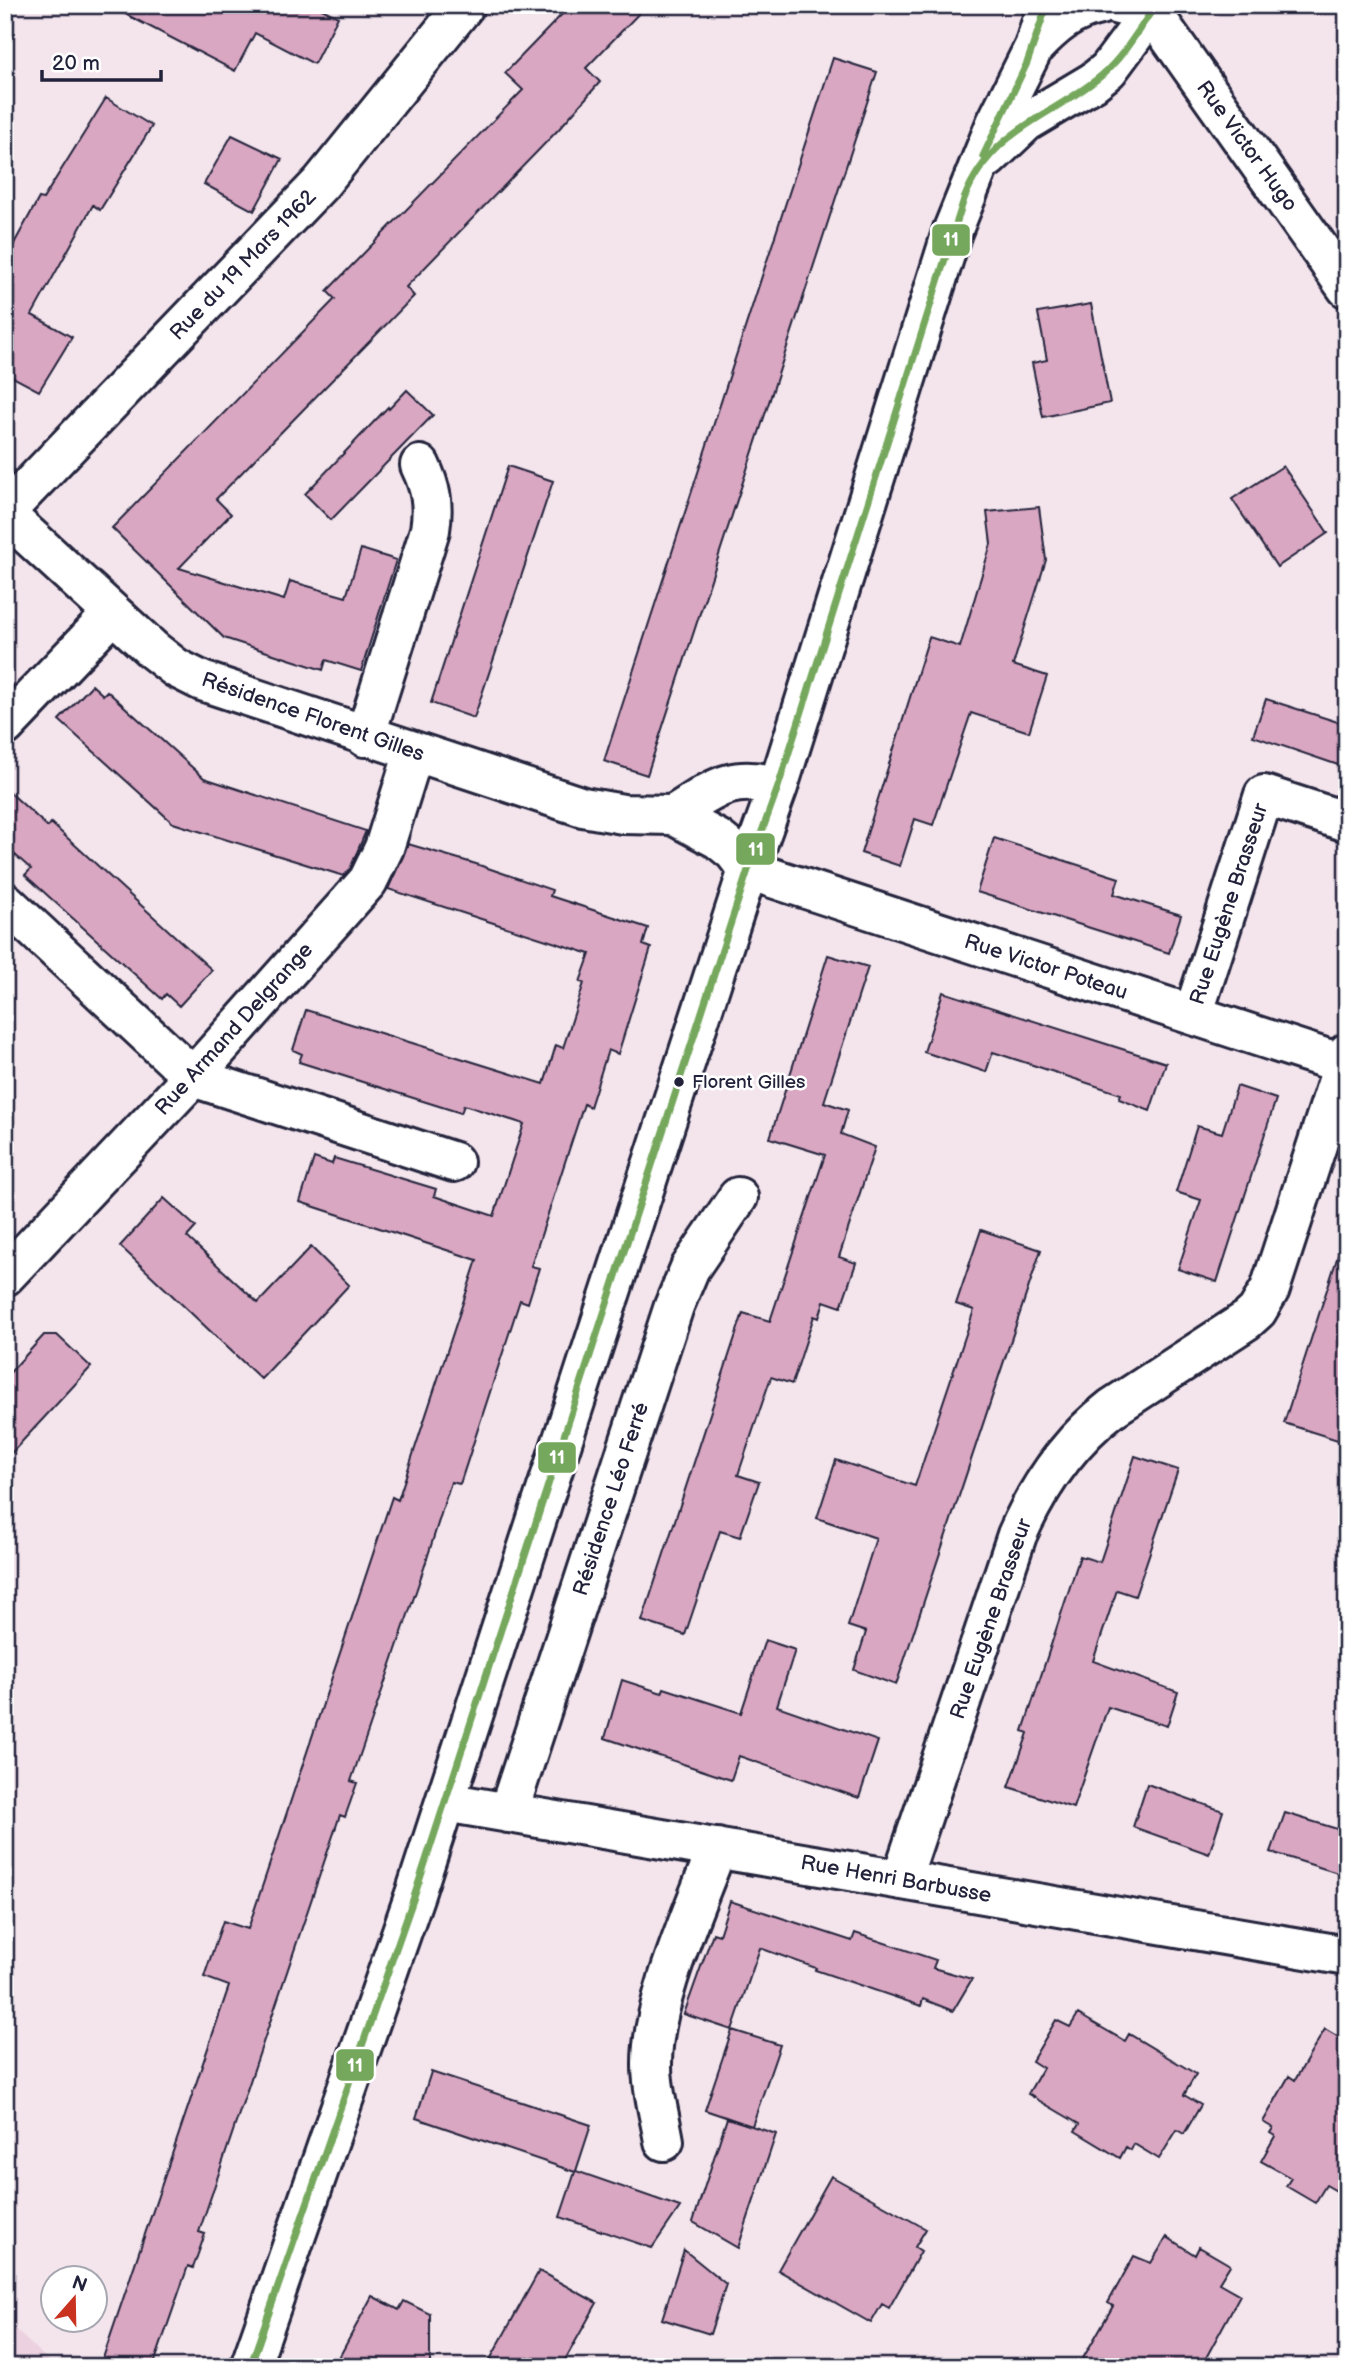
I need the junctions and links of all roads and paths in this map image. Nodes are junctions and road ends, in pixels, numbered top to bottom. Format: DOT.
graph roads {
  1 [pos="465,5"];
  2 [pos="1047,5"];
  3 [pos="1100,5"];
  4 [pos="1139,8"];
  5 [pos="1034,47"];
  6 [pos="977,170"];
  7 [pos="1347,288"];
  8 [pos="419,465"];
  9 [pos="5,513"];
  10 [pos="112,614"];
  11 [pos="5,726"];
  12 [pos="365,737"];
  13 [pos="414,752"];
  14 [pos="778,787"];
  15 [pos="673,815"];
  16 [pos="1347,822"];
  17 [pos="748,870"];
  18 [pos="5,902"];
  19 [pos="1193,1015"];
  20 [pos="1345,1059"];
  21 [pos="192,1077"];
  22 [pos="454,1162"];
  23 [pos="738,1197"];
  24 [pos="5,1276"];
  25 [pos="445,1802"];
  26 [pos="508,1813"];
  27 [pos="717,1848"];
  28 [pos="901,1880"];
  29 [pos="1347,1956"];
  30 [pos="664,2141"];
  31 [pos="250,2367"];
  1 -- 9 [label="street, Rue du 19 Mars 1962"];
  2 -- 5 [label="street"];
  3 -- 5 [label="street"];
  4 -- 6 [label="street"];
  4 -- 7 [label="street, Rue Victor Hugo"];
  5 -- 6 [label="street"];
  6 -- 14 [label="street"];
  8 -- 12 [label="street"];
  9 -- 10 [label="street, Résidence Florent Gilles"];
  10 -- 11 [label="street"];
  10 -- 12 [label="street, Résidence Florent Gilles"];
  12 -- 13 [label="street, Résidence Florent Gilles"];
  13 -- 15 [label="street, Résidence Florent Gilles"];
  13 -- 21 [label="street, Rue Armand Delgrange"];
  14 -- 15 [label="street"];
  14 -- 17 [label="street"];
  15 -- 17 [label="street, Résidence Florent Gilles"];
  16 -- 19 [label="street, Rue Eugène Brasseur"];
  17 -- 19 [label="street, Rue Victor Poteau"];
  17 -- 25 [label="street"];
  18 -- 21 [label="street"];
  19 -- 20 [label="street, Rue Victor Poteau"];
  20 -- 28 [label="street, Rue Eugène Brasseur"];
  21 -- 22 [label="street"];
  21 -- 24 [label="street, Rue Armand Delgrange"];
  23 -- 26 [label="street, Résidence Léo Ferré"];
  25 -- 26 [label="street, Rue Henri Barbusse"];
  25 -- 31 [label="street"];
  26 -- 27 [label="street, Rue Henri Barbusse"];
  27 -- 28 [label="street, Rue Henri Barbusse"];
  27 -- 30 [label="street"];
  28 -- 29 [label="street, Rue Henri Barbusse"];
}
